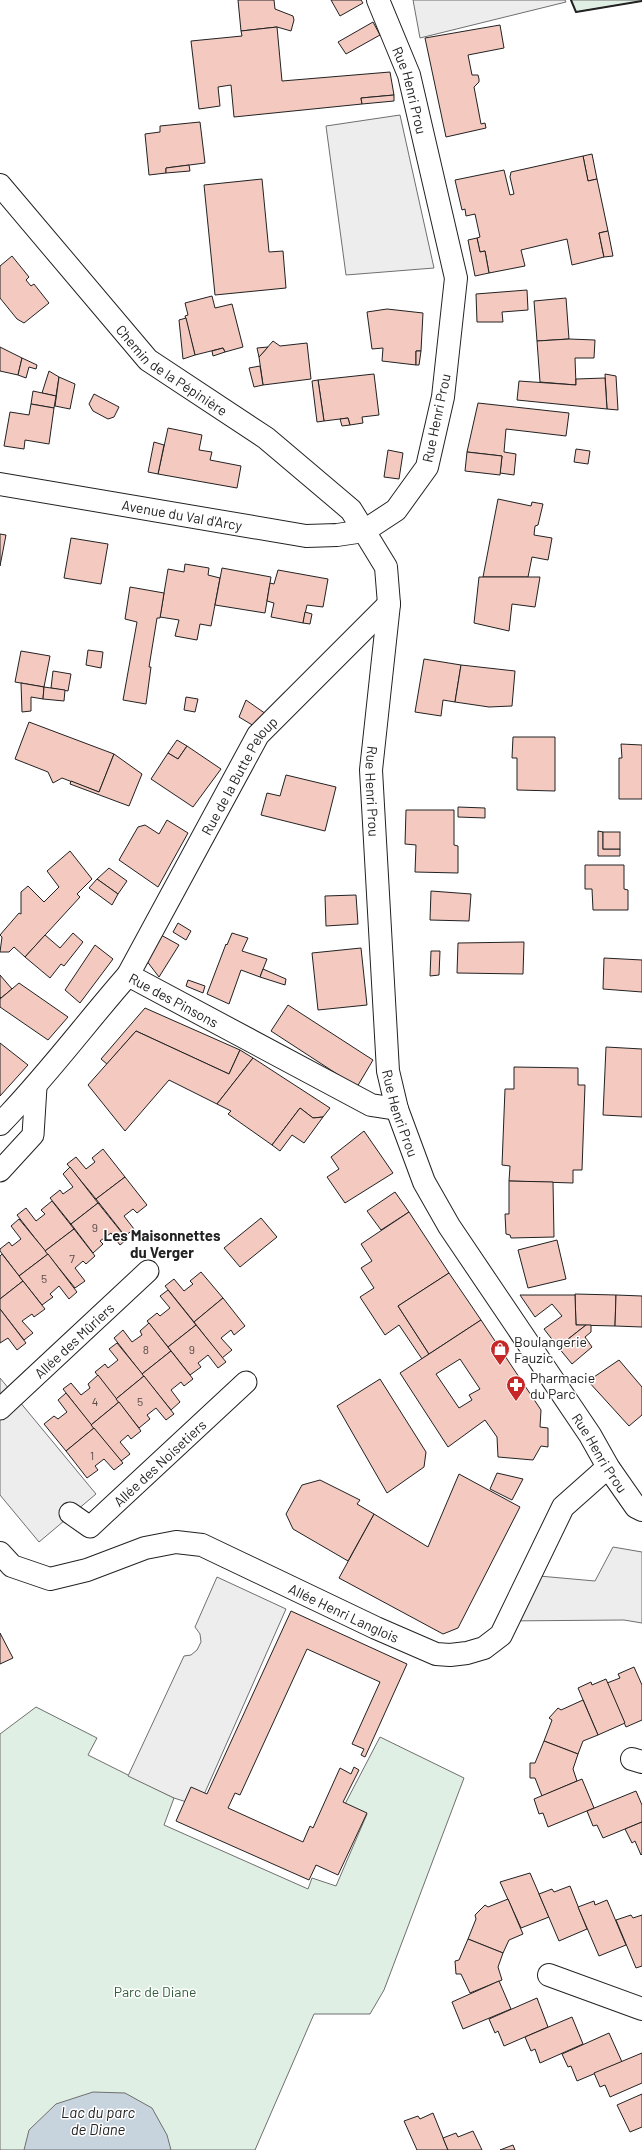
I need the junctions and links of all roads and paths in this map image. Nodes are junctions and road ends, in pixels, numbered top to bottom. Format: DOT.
graph roads {
  1 [pos="378,0"];
  2 [pos="0,185"];
  3 [pos="0,484"];
  4 [pos="364,531"];
  5 [pos="389,604"];
  6 [pos="128,975"];
  7 [pos="36,1087"];
  8 [pos="397,1109"];
  9 [pos="0,1124"];
  10 [pos="0,1170"];
  11 [pos="148,1271"];
  12 [pos="246,1382"];
  13 [pos="0,1409"];
  14 [pos="608,1467"];
  15 [pos="642,1510"];
  16 [pos="70,1513"];
  17 [pos="0,1553"];
  18 [pos="549,1976"];
  19 [pos="642,2009"];
  1 -- 4 [label="street, Rue Henri Prou"];
  2 -- 4 [label="street, Chemin de la Pépinière"];
  3 -- 4 [label="street, Avenue du Val d'Arcy"];
  4 -- 5 [label="street, Rue Henri Prou"];
  5 -- 6 [label="street, Rue de la Butte Peloup"];
  5 -- 8 [label="street, Rue Henri Prou"];
  6 -- 7 [label="street, Rue des Pinsons"];
  6 -- 8 [label="street, Rue des Pinsons"];
  7 -- 9 [label="street, Rue des Pinsons"];
  7 -- 10 [label="street"];
  8 -- 14 [label="street, Rue Henri Prou"];
  11 -- 13 [label="street, Allée des Mûriers"];
  12 -- 16 [label="street, Allée des Noisetiers"];
  14 -- 15 [label="street, Rue Henri Prou"];
  14 -- 17 [label="street, Allée Henri Langlois"];
  18 -- 19 [label="street"];
}
